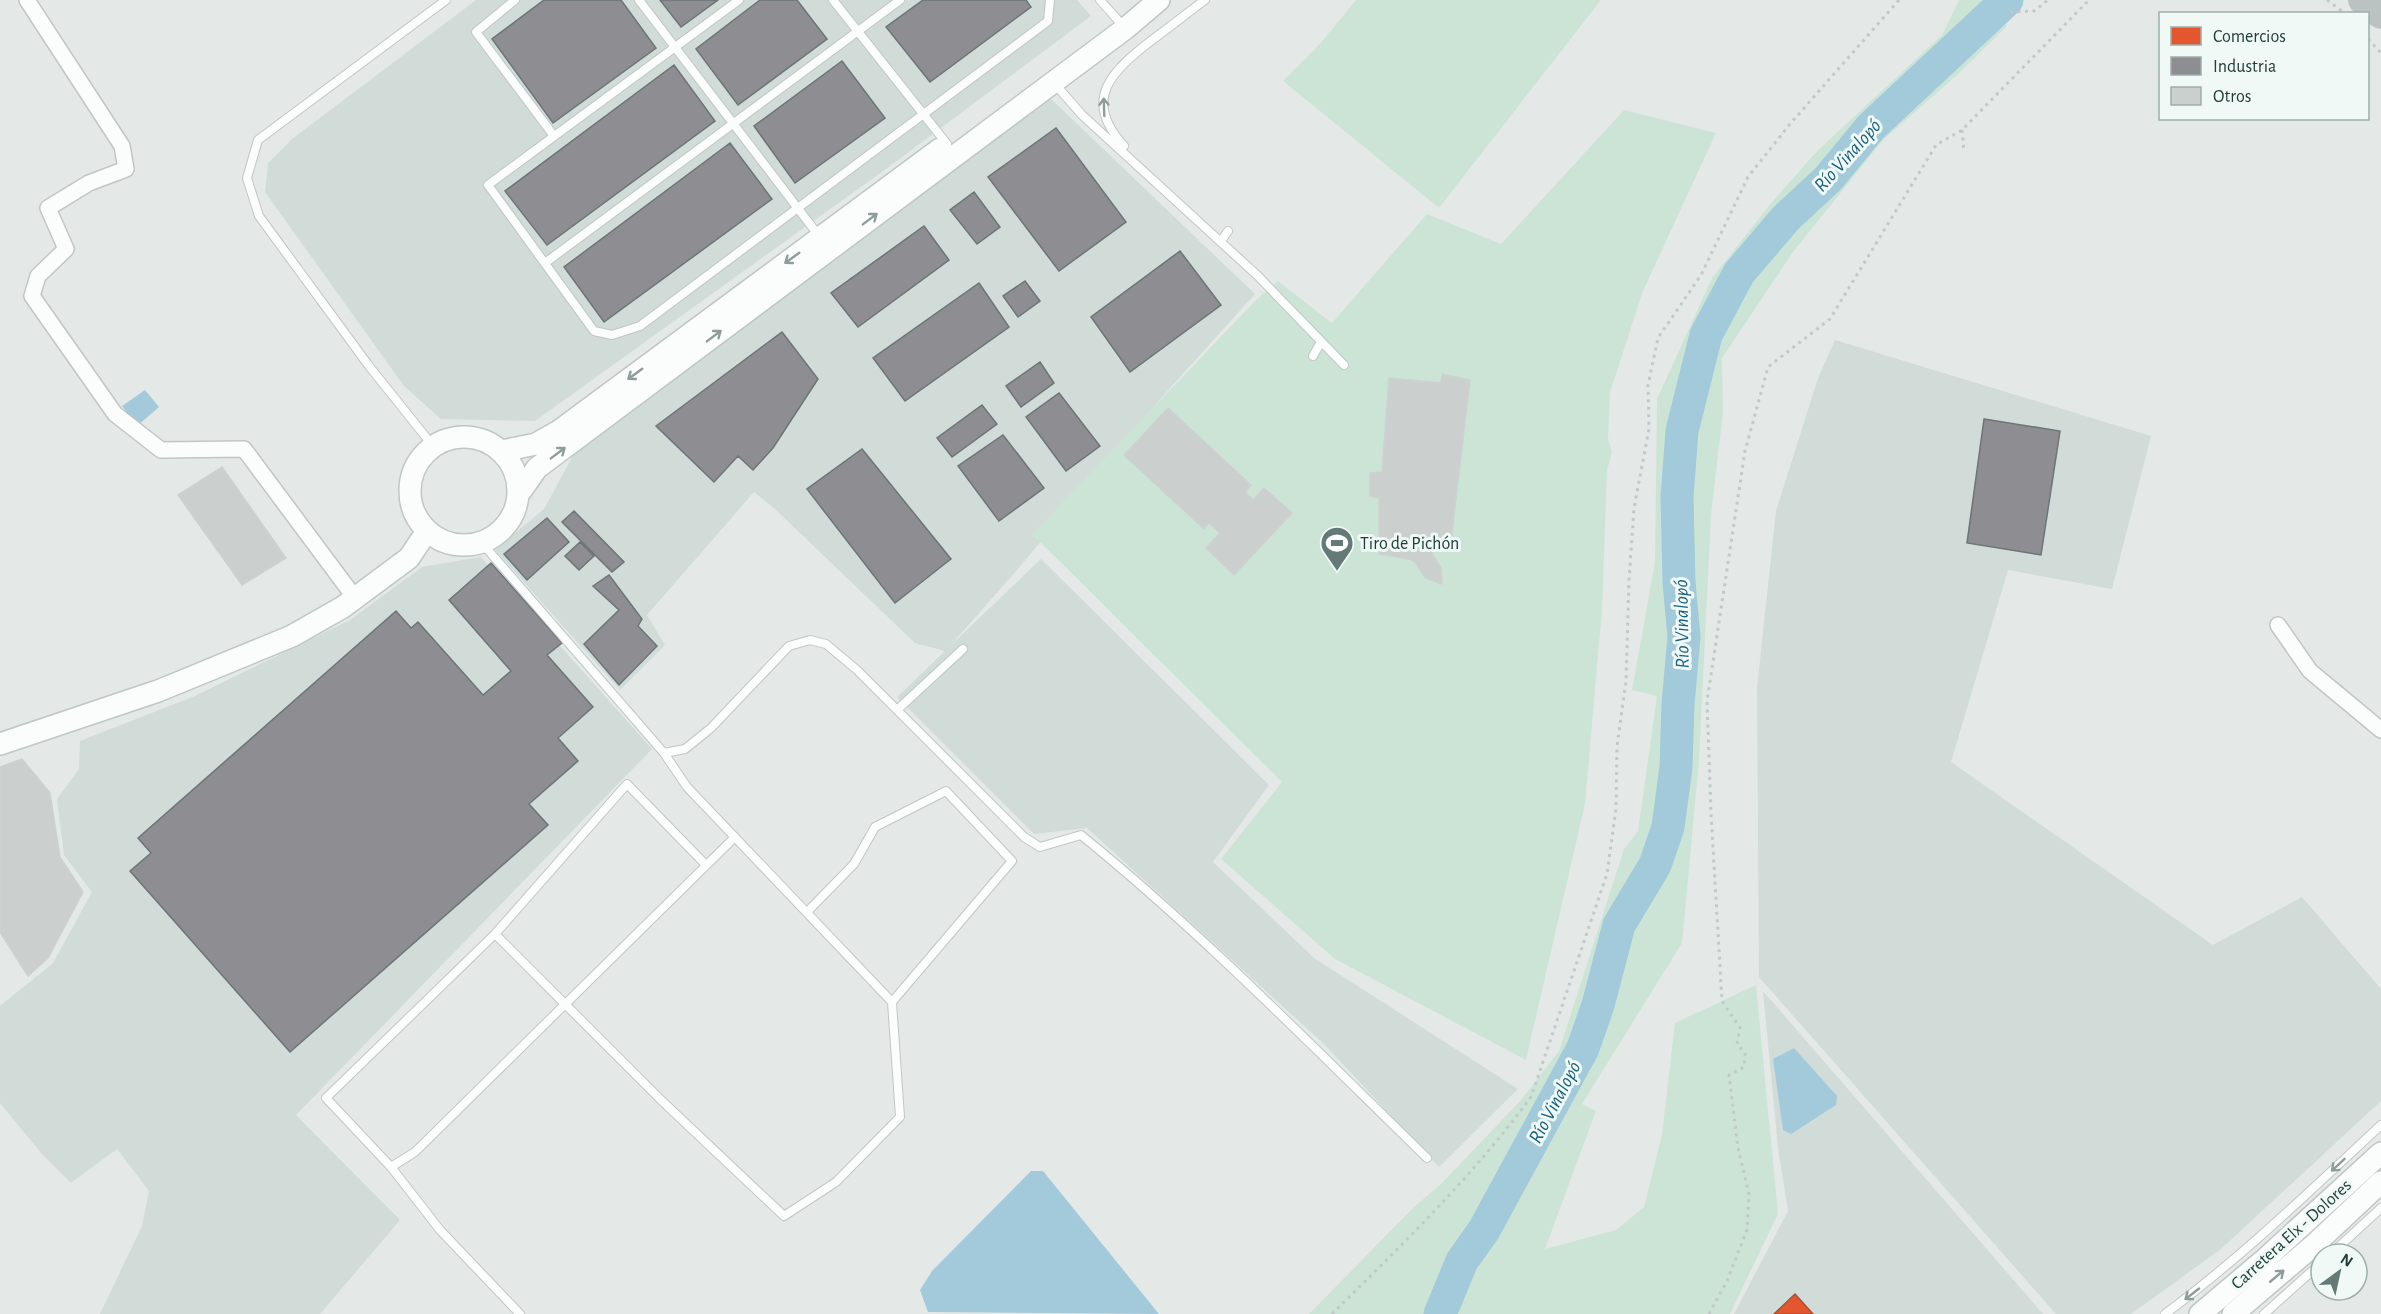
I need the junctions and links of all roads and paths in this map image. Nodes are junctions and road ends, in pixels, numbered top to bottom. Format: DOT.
graph roads {
  1 [pos="27,0"];
  2 [pos="446,0"];
  3 [pos="515,0"];
  4 [pos="639,0"];
  5 [pos="740,0"];
  6 [pos="833,0"];
  7 [pos="900,0"];
  8 [pos="1050,0"];
  9 [pos="1100,0"];
  10 [pos="1144,0"];
  11 [pos="1159,0"];
  12 [pos="1205,0"];
  13 [pos="1899,0"];
  14 [pos="2048,0"];
  15 [pos="2089,0"];
  16 [pos="2327,0"];
  17 [pos="2363,0"];
  18 [pos="2010,12"];
  19 [pos="2342,12"];
  20 [pos="2381,14"];
  21 [pos="1121,23"];
  22 [pos="858,32"];
  23 [pos="2369,41"];
  24 [pos="675,48"];
  25 [pos="2381,53"];
  26 [pos="1053,83"];
  27 [pos="923,113"];
  28 [pos="734,125"];
  29 [pos="1962,130"];
  30 [pos="554,136"];
  31 [pos="947,144"];
  32 [pos="1964,152"];
  33 [pos="1147,171"];
  34 [pos="796,208"];
  35 [pos="1228,231"];
  36 [pos="820,238"];
  37 [pos="1221,241"];
  38 [pos="544,263"];
  39 [pos="1322,342"];
  40 [pos="1313,356"];
  41 [pos="1344,365"];
  42 [pos="433,446"];
  43 [pos="502,451"];
  44 [pos="518,495"];
  45 [pos="427,531"];
  46 [pos="481,542"];
  47 [pos="355,598"];
  48 [pos="2278,625"];
  49 [pos="963,649"];
  50 [pos="897,710"];
  51 [pos="2381,730"];
  52 [pos="0,744"];
  53 [pos="664,753"];
  54 [pos="735,837"];
  55 [pos="706,865"];
  56 [pos="808,911"];
  57 [pos="495,934"];
  58 [pos="892,1002"];
  59 [pos="565,1004"];
  60 [pos="2381,1125"];
  61 [pos="2381,1153"];
  62 [pos="1427,1158"];
  63 [pos="391,1167"];
  64 [pos="2381,1182"];
  65 [pos="2381,1208"];
  66 [pos="2344,1242"];
  67 [pos="2309,1274"];
  68 [pos="519,1314"];
  69 [pos="1332,1314"];
  70 [pos="1709,1314"];
  71 [pos="2165,1314"];
  72 [pos="2200,1314"];
  73 [pos="2233,1314"];
  74 [pos="2264,1314"];
  1 -- 47 [label="street"];
  2 -- 42 [label="lane"];
  3 -- 30 [label="lane"];
  4 -- 24 [label="lane"];
  5 -- 24 [label="lane"];
  6 -- 22 [label="lane"];
  7 -- 22 [label="lane"];
  8 -- 27 [label="lane"];
  9 -- 21 [label="lane"];
  10 -- 21 [label="main road"];
  11 -- 21 [label="main road"];
  33 -- 12 [label="lane, one-way"];
  13 -- 69 [label="path"];
  14 -- 18 [label="path"];
  15 -- 29 [label="path"];
  16 -- 19 [label="path"];
  17 -- 20 [label="highway"];
  21 -- 26 [label="main road"];
  21 -- 31 [label="main road"];
  22 -- 27 [label="lane"];
  22 -- 28 [label="lane"];
  23 -- 25 [label="path"];
  24 -- 28 [label="lane"];
  24 -- 30 [label="lane"];
  26 -- 33 [label="lane"];
  44 -- 26 [label="main road, one-way"];
  27 -- 31 [label="lane"];
  27 -- 34 [label="lane"];
  28 -- 34 [label="lane"];
  28 -- 38 [label="lane"];
  29 -- 32 [label="path"];
  29 -- 70 [label="path"];
  30 -- 38 [label="lane"];
  31 -- 36 [label="main road"];
  33 -- 37 [label="lane"];
  34 -- 36 [label="lane"];
  34 -- 38 [label="lane"];
  35 -- 37 [label="lane"];
  36 -- 43 [label="main road, one-way"];
  37 -- 39 [label="lane"];
  39 -- 40 [label="lane"];
  39 -- 41 [label="lane"];
  42 -- 43 [label="main road"];
  42 -- 45 [label="main road"];
  43 -- 44 [label="main road"];
  44 -- 46 [label="main road"];
  45 -- 46 [label="main road"];
  45 -- 47 [label="main road"];
  46 -- 53 [label="lane"];
  47 -- 52 [label="main road"];
  48 -- 51 [label="street"];
  49 -- 50 [label="lane"];
  50 -- 53 [label="lane"];
  50 -- 62 [label="lane"];
  53 -- 54 [label="lane"];
  54 -- 55 [label="lane"];
  54 -- 56 [label="lane"];
  55 -- 57 [label="lane"];
  55 -- 59 [label="lane"];
  56 -- 58 [label="lane"];
  56 -- 58 [label="lane"];
  57 -- 59 [label="lane"];
  57 -- 63 [label="lane"];
  58 -- 59 [label="lane"];
  59 -- 63 [label="lane"];
  60 -- 71 [label="lane, one-way"];
  61 -- 72 [label="main road, Carretera Elx - Dolores"];
  63 -- 68 [label="lane"];
  73 -- 64 [label="main road, Carretera Elx - Dolores, one-way"];
  65 -- 66 [label="lane"];
  67 -- 74 [label="lane"];
}
